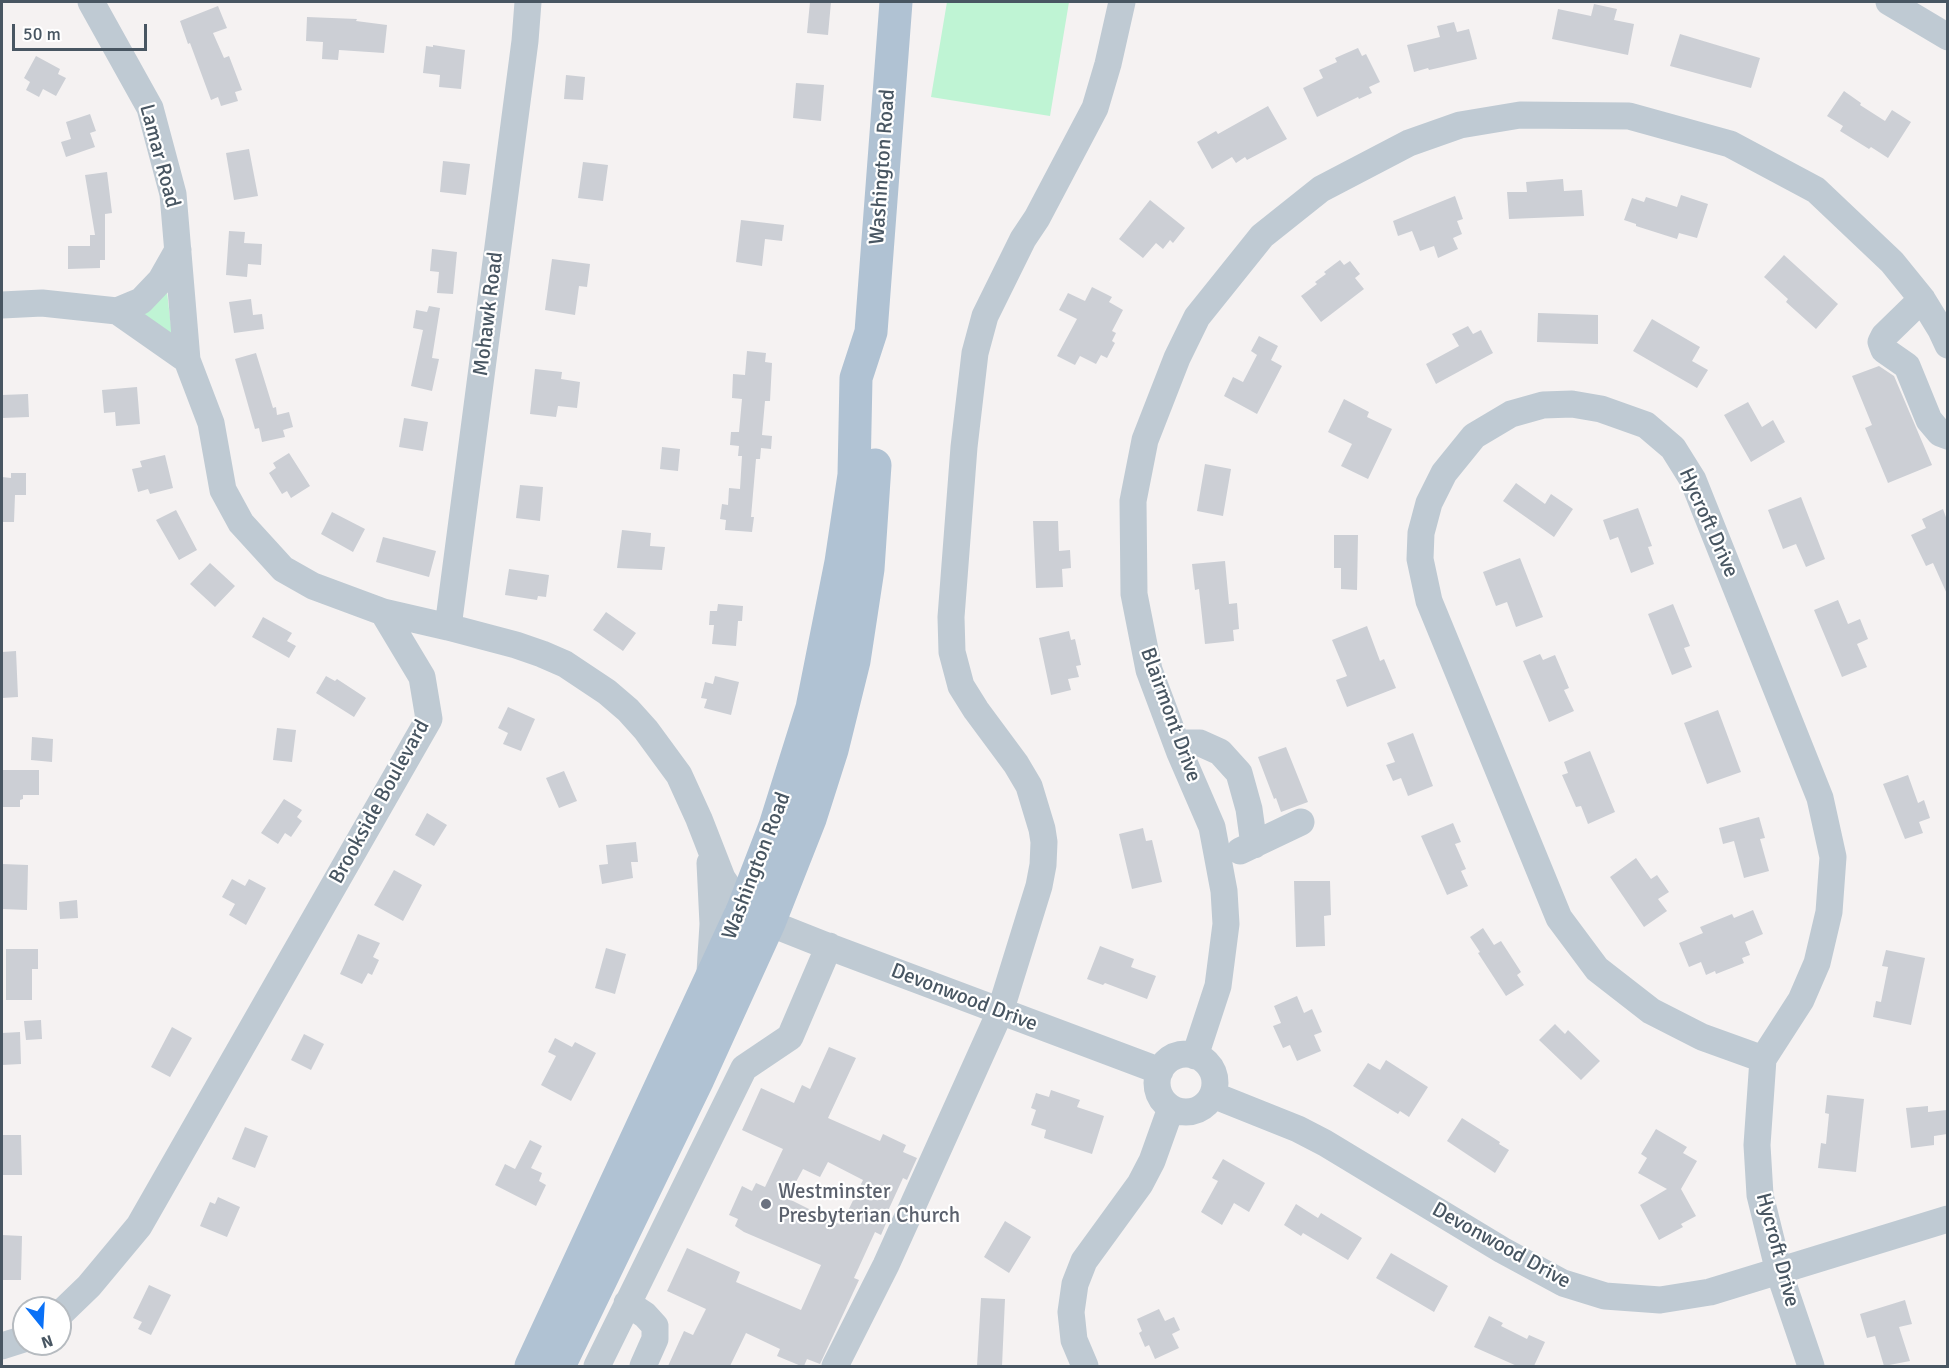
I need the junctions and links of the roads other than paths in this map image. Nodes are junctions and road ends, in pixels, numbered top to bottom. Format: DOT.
graph roads {
  1 [pos="90,2"];
  2 [pos="528,2"];
  3 [pos="896,2"];
  4 [pos="1122,2"];
  5 [pos="1889,2"];
  6 [pos="1947,37"];
  7 [pos="178,250"];
  8 [pos="1922,299"];
  9 [pos="2,305"];
  10 [pos="117,310"];
  11 [pos="1947,345"];
  12 [pos="187,360"];
  13 [pos="1947,436"];
  14 [pos="382,612"];
  15 [pos="448,627"];
  16 [pos="1177,743"];
  17 [pos="1301,822"];
  18 [pos="708,841"];
  19 [pos="1254,845"];
  20 [pos="1220,860"];
  21 [pos="756,916"];
  22 [pos="828,946"];
  23 [pos="708,985"];
  24 [pos="1000,1012"];
  25 [pos="1195,1056"];
  26 [pos="1763,1059"];
  27 [pos="1160,1071"];
  28 [pos="1213,1095"];
  29 [pos="1171,1108"];
  30 [pos="1947,1218"];
  31 [pos="1779,1272"];
  32 [pos="72,1302"];
  33 [pos="627,1303"];
  34 [pos="531,1366"];
  35 [pos="559,1366"];
  36 [pos="597,1366"];
  37 [pos="643,1366"];
  38 [pos="835,1366"];
  39 [pos="1085,1366"];
  40 [pos="1811,1366"];
  1 -- 7 [label="street, Lamar Road"];
  2 -- 15 [label="street, Mohawk Road"];
  3 -- 21 [label="main road, Washington Road"];
  4 -- 24 [label="street"];
  5 -- 6 [label="street"];
  7 -- 10 [label="street"];
  7 -- 12 [label="street, Lamar Road"];
  8 -- 11 [label="street, Blairmont Drive"];
  8 -- 13 [label="street"];
  8 -- 16 [label="street, Blairmont Drive"];
  9 -- 10 [label="street"];
  10 -- 12 [label="street"];
  12 -- 14 [label="street, Lamar Road"];
  14 -- 15 [label="street"];
  14 -- 32 [label="street, Brookside Boulevard"];
  15 -- 18 [label="street"];
  16 -- 19 [label="street"];
  16 -- 20 [label="street, Blairmont Drive"];
  17 -- 19 [label="street"];
  18 -- 21 [label="street"];
  18 -- 23 [label="street"];
  19 -- 20 [label="street"];
  20 -- 25 [label="street, Blairmont Drive"];
  21 -- 22 [label="street, Devonwood Drive"];
  21 -- 23 [label="main road, Washington Road"];
  21 -- 35 [label="main road, Washington Road"];
  22 -- 24 [label="street, Devonwood Drive"];
  22 -- 33 [label="street"];
  23 -- 34 [label="main road, Washington Road"];
  24 -- 27 [label="street, Devonwood Drive"];
  24 -- 38 [label="street"];
  25 -- 27 [label="street"];
  25 -- 28 [label="street"];
  26 -- 26 [label="street, Hycroft Drive"];
  26 -- 31 [label="street, Hycroft Drive"];
  27 -- 29 [label="street"];
  28 -- 29 [label="street"];
  28 -- 31 [label="street, Devonwood Drive"];
  29 -- 39 [label="street"];
  30 -- 31 [label="street, Devonwood Drive"];
  31 -- 40 [label="street, Hycroft Drive"];
  33 -- 36 [label="street"];
  33 -- 37 [label="street"];
}
